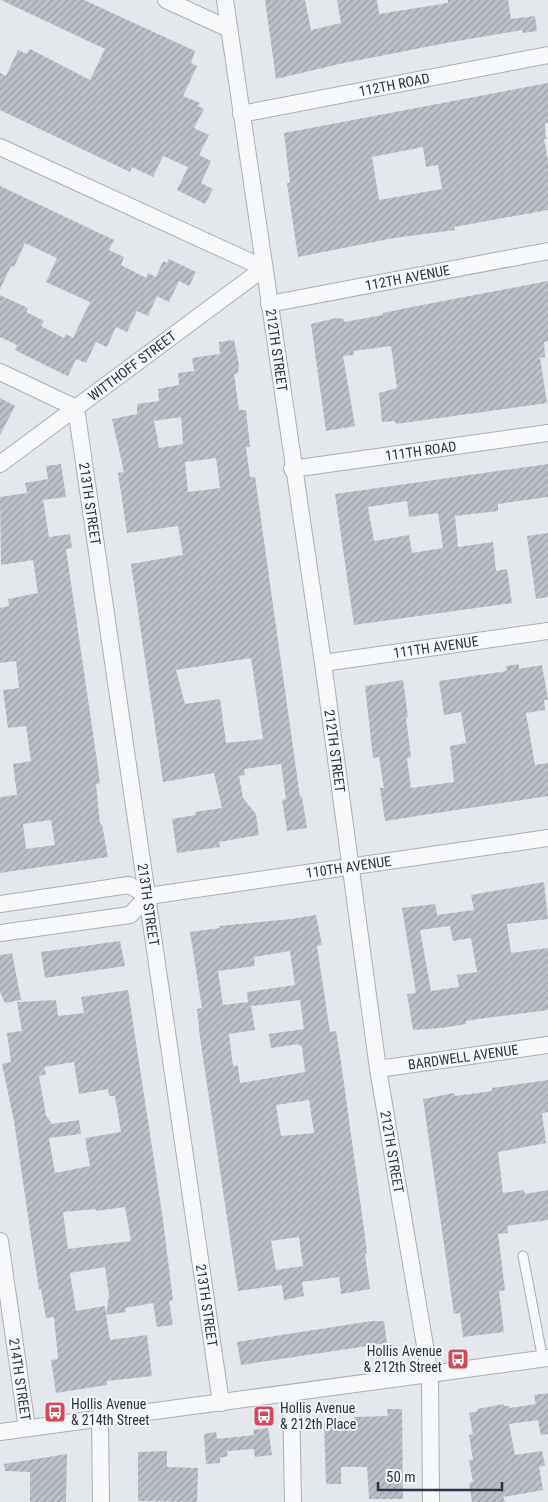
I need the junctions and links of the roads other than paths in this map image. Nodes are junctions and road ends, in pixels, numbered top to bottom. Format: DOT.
graph roads {
  1 [pos="166,0"];
  2 [pos="225,0"];
  3 [pos="229,29"];
  4 [pos="548,55"];
  5 [pos="241,114"];
  6 [pos="0,147"];
  7 [pos="548,251"];
  8 [pos="264,268"];
  9 [pos="269,304"];
  10 [pos="0,372"];
  11 [pos="76,408"];
  12 [pos="548,433"];
  13 [pos="0,464"];
  14 [pos="292,469"];
  15 [pos="548,631"];
  16 [pos="322,663"];
  17 [pos="548,838"];
  18 [pos="350,867"];
  19 [pos="148,896"];
  20 [pos="0,904"];
  21 [pos="0,933"];
  22 [pos="548,1045"];
  23 [pos="378,1070"];
  24 [pos="0,1241"];
  25 [pos="523,1256"];
  26 [pos="545,1359"];
  27 [pos="430,1375"];
  28 [pos="291,1394"];
  29 [pos="221,1403"];
  30 [pos="100,1418"];
  31 [pos="28,1428"];
  32 [pos="0,1432"];
  33 [pos="101,1502"];
  34 [pos="293,1502"];
  35 [pos="431,1502"];
  1 -- 3 [label="street"];
  2 -- 3 [label="street, 212TH STREET"];
  3 -- 5 [label="street, 212TH STREET"];
  4 -- 5 [label="street, 112TH ROAD"];
  5 -- 8 [label="street, 212TH STREET"];
  6 -- 8 [label="street"];
  7 -- 9 [label="street, 112TH AVENUE"];
  8 -- 9 [label="street, 212TH STREET"];
  8 -- 11 [label="street, WITTHOFF STREET"];
  9 -- 14 [label="street, 212TH STREET"];
  10 -- 11 [label="street"];
  11 -- 13 [label="street, WITTHOFF STREET"];
  11 -- 19 [label="street, 213TH STREET"];
  12 -- 14 [label="street, 111TH ROAD"];
  14 -- 16 [label="street, 212TH STREET"];
  15 -- 16 [label="street, 111TH AVENUE"];
  16 -- 18 [label="street, 212TH STREET"];
  17 -- 18 [label="street, 110TH AVENUE"];
  18 -- 19 [label="street, 110TH AVENUE"];
  18 -- 23 [label="street, 212TH STREET"];
  19 -- 20 [label="street"];
  19 -- 21 [label="street"];
  19 -- 29 [label="street, 213TH STREET"];
  22 -- 23 [label="street, BARDWELL AVENUE"];
  23 -- 27 [label="street, 212TH STREET"];
  24 -- 31 [label="street, 214TH STREET"];
  25 -- 26 [label="lane"];
  26 -- 27 [label="street"];
  27 -- 28 [label="street"];
  27 -- 35 [label="street, 212TH STREET"];
  28 -- 29 [label="street"];
  28 -- 34 [label="street"];
  29 -- 30 [label="street"];
  30 -- 31 [label="street"];
  30 -- 33 [label="street"];
  31 -- 32 [label="street"];
}
